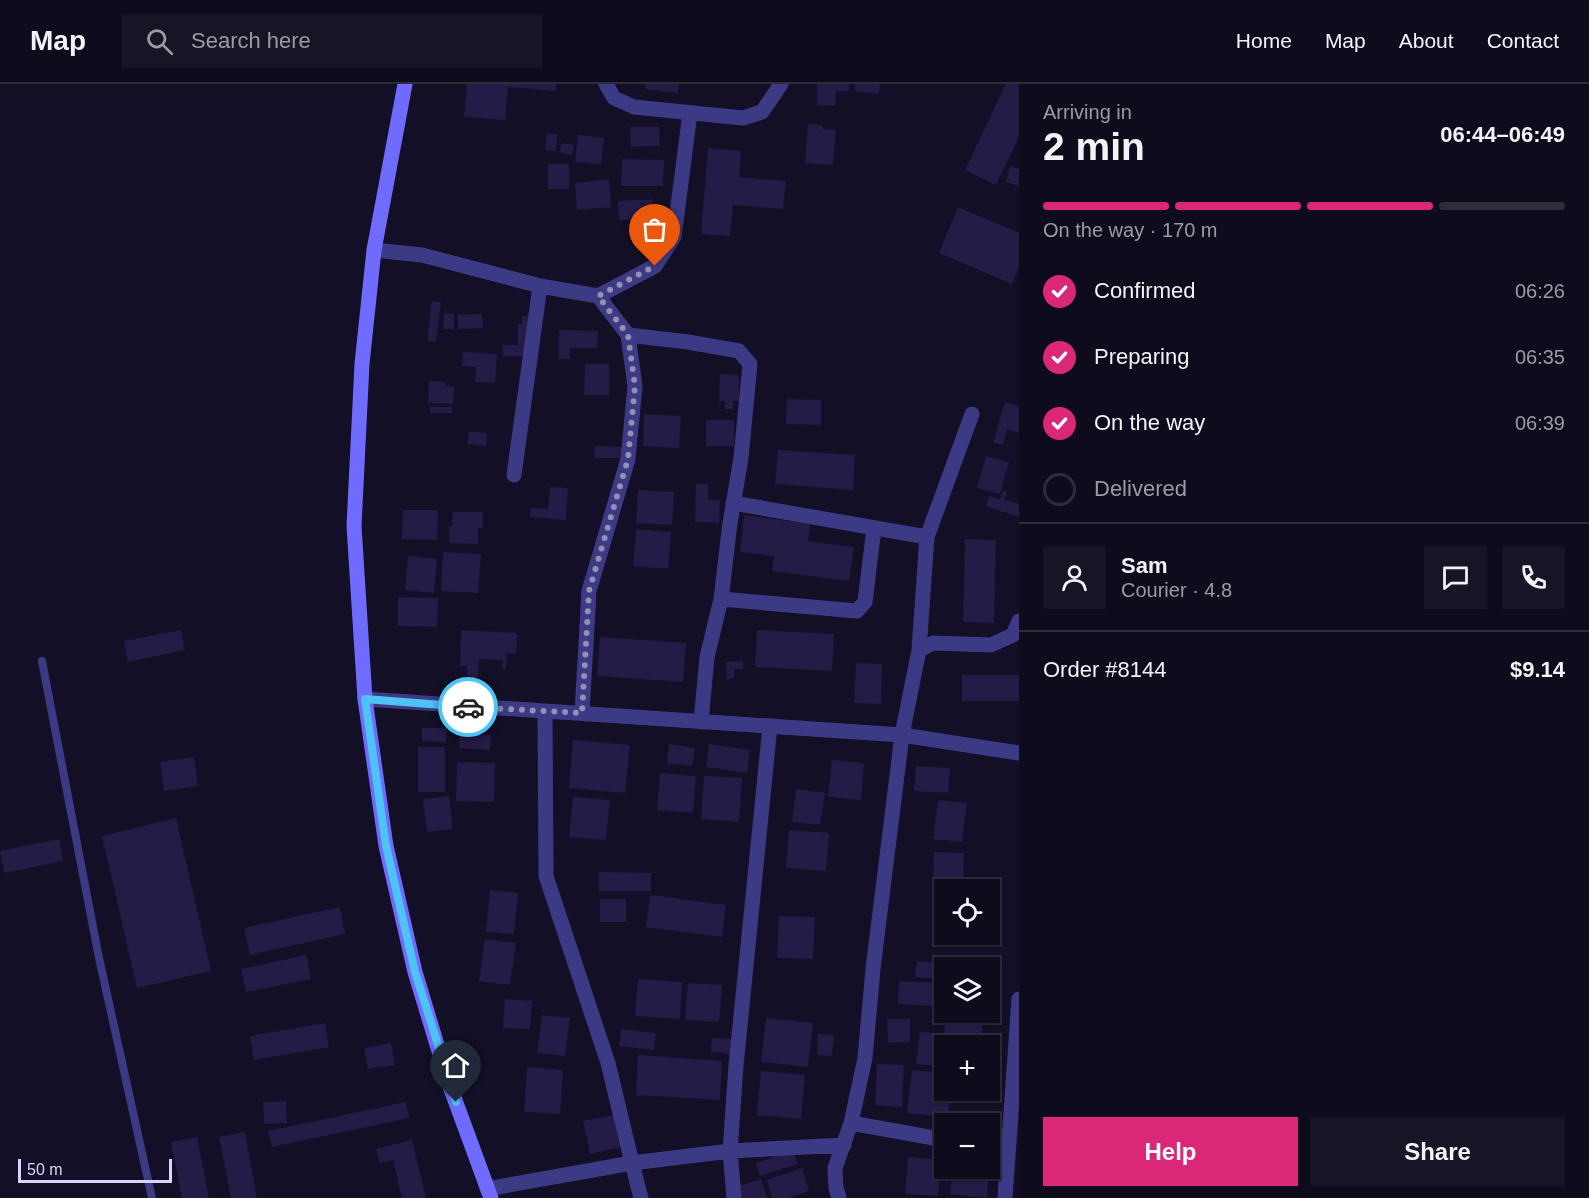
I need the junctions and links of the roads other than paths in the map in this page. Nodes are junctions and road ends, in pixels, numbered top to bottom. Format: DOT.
graph roads {
  1 [pos="405,84"];
  2 [pos="606,84"];
  3 [pos="780,84"];
  4 [pos="690,113"];
  5 [pos="374,250"];
  6 [pos="540,286"];
  7 [pos="598,296"];
  8 [pos="628,335"];
  9 [pos="972,414"];
  10 [pos="514,476"];
  11 [pos="733,502"];
  12 [pos="874,528"];
  13 [pos="927,537"];
  14 [pos="721,599"];
  15 [pos="1019,621"];
  16 [pos="919,650"];
  17 [pos="42,661"];
  18 [pos="365,699"];
  19 [pos="545,713"];
  20 [pos="582,713"];
  21 [pos="701,722"];
  22 [pos="770,726"];
  23 [pos="902,735"];
  24 [pos="1019,753"];
  25 [pos="1019,999"];
  26 [pos="851,1123"];
  27 [pos="934,1138"];
  28 [pos="844,1145"];
  29 [pos="730,1151"];
  30 [pos="633,1163"];
  31 [pos="489,1194"];
  32 [pos="152,1198"];
  33 [pos="641,1198"];
  34 [pos="734,1198"];
  35 [pos="839,1198"];
  36 [pos="1005,1198"];
  1 -- 5 [label="street"];
  2 -- 4 [label="street"];
  3 -- 4 [label="street"];
  4 -- 7 [label="street"];
  5 -- 6 [label="street"];
  5 -- 18 [label="street"];
  6 -- 7 [label="street"];
  6 -- 10 [label="street"];
  7 -- 8 [label="street"];
  8 -- 11 [label="street"];
  8 -- 20 [label="street"];
  9 -- 13 [label="street"];
  11 -- 12 [label="street"];
  11 -- 14 [label="street"];
  12 -- 13 [label="street"];
  12 -- 14 [label="street"];
  13 -- 16 [label="street"];
  14 -- 21 [label="street"];
  15 -- 16 [label="street"];
  16 -- 23 [label="street"];
  17 -- 32 [label="lane"];
  18 -- 19 [label="street"];
  18 -- 31 [label="street"];
  19 -- 20 [label="street"];
  19 -- 30 [label="street"];
  20 -- 21 [label="street"];
  21 -- 22 [label="street"];
  22 -- 23 [label="street"];
  22 -- 29 [label="street"];
  23 -- 24 [label="street"];
  23 -- 26 [label="street"];
  25 -- 36 [label="street"];
  26 -- 27 [label="street"];
  26 -- 28 [label="street"];
  28 -- 29 [label="street"];
  28 -- 35 [label="street"];
  29 -- 30 [label="street"];
  29 -- 34 [label="street"];
  30 -- 31 [label="street"];
  30 -- 33 [label="street"];
}
